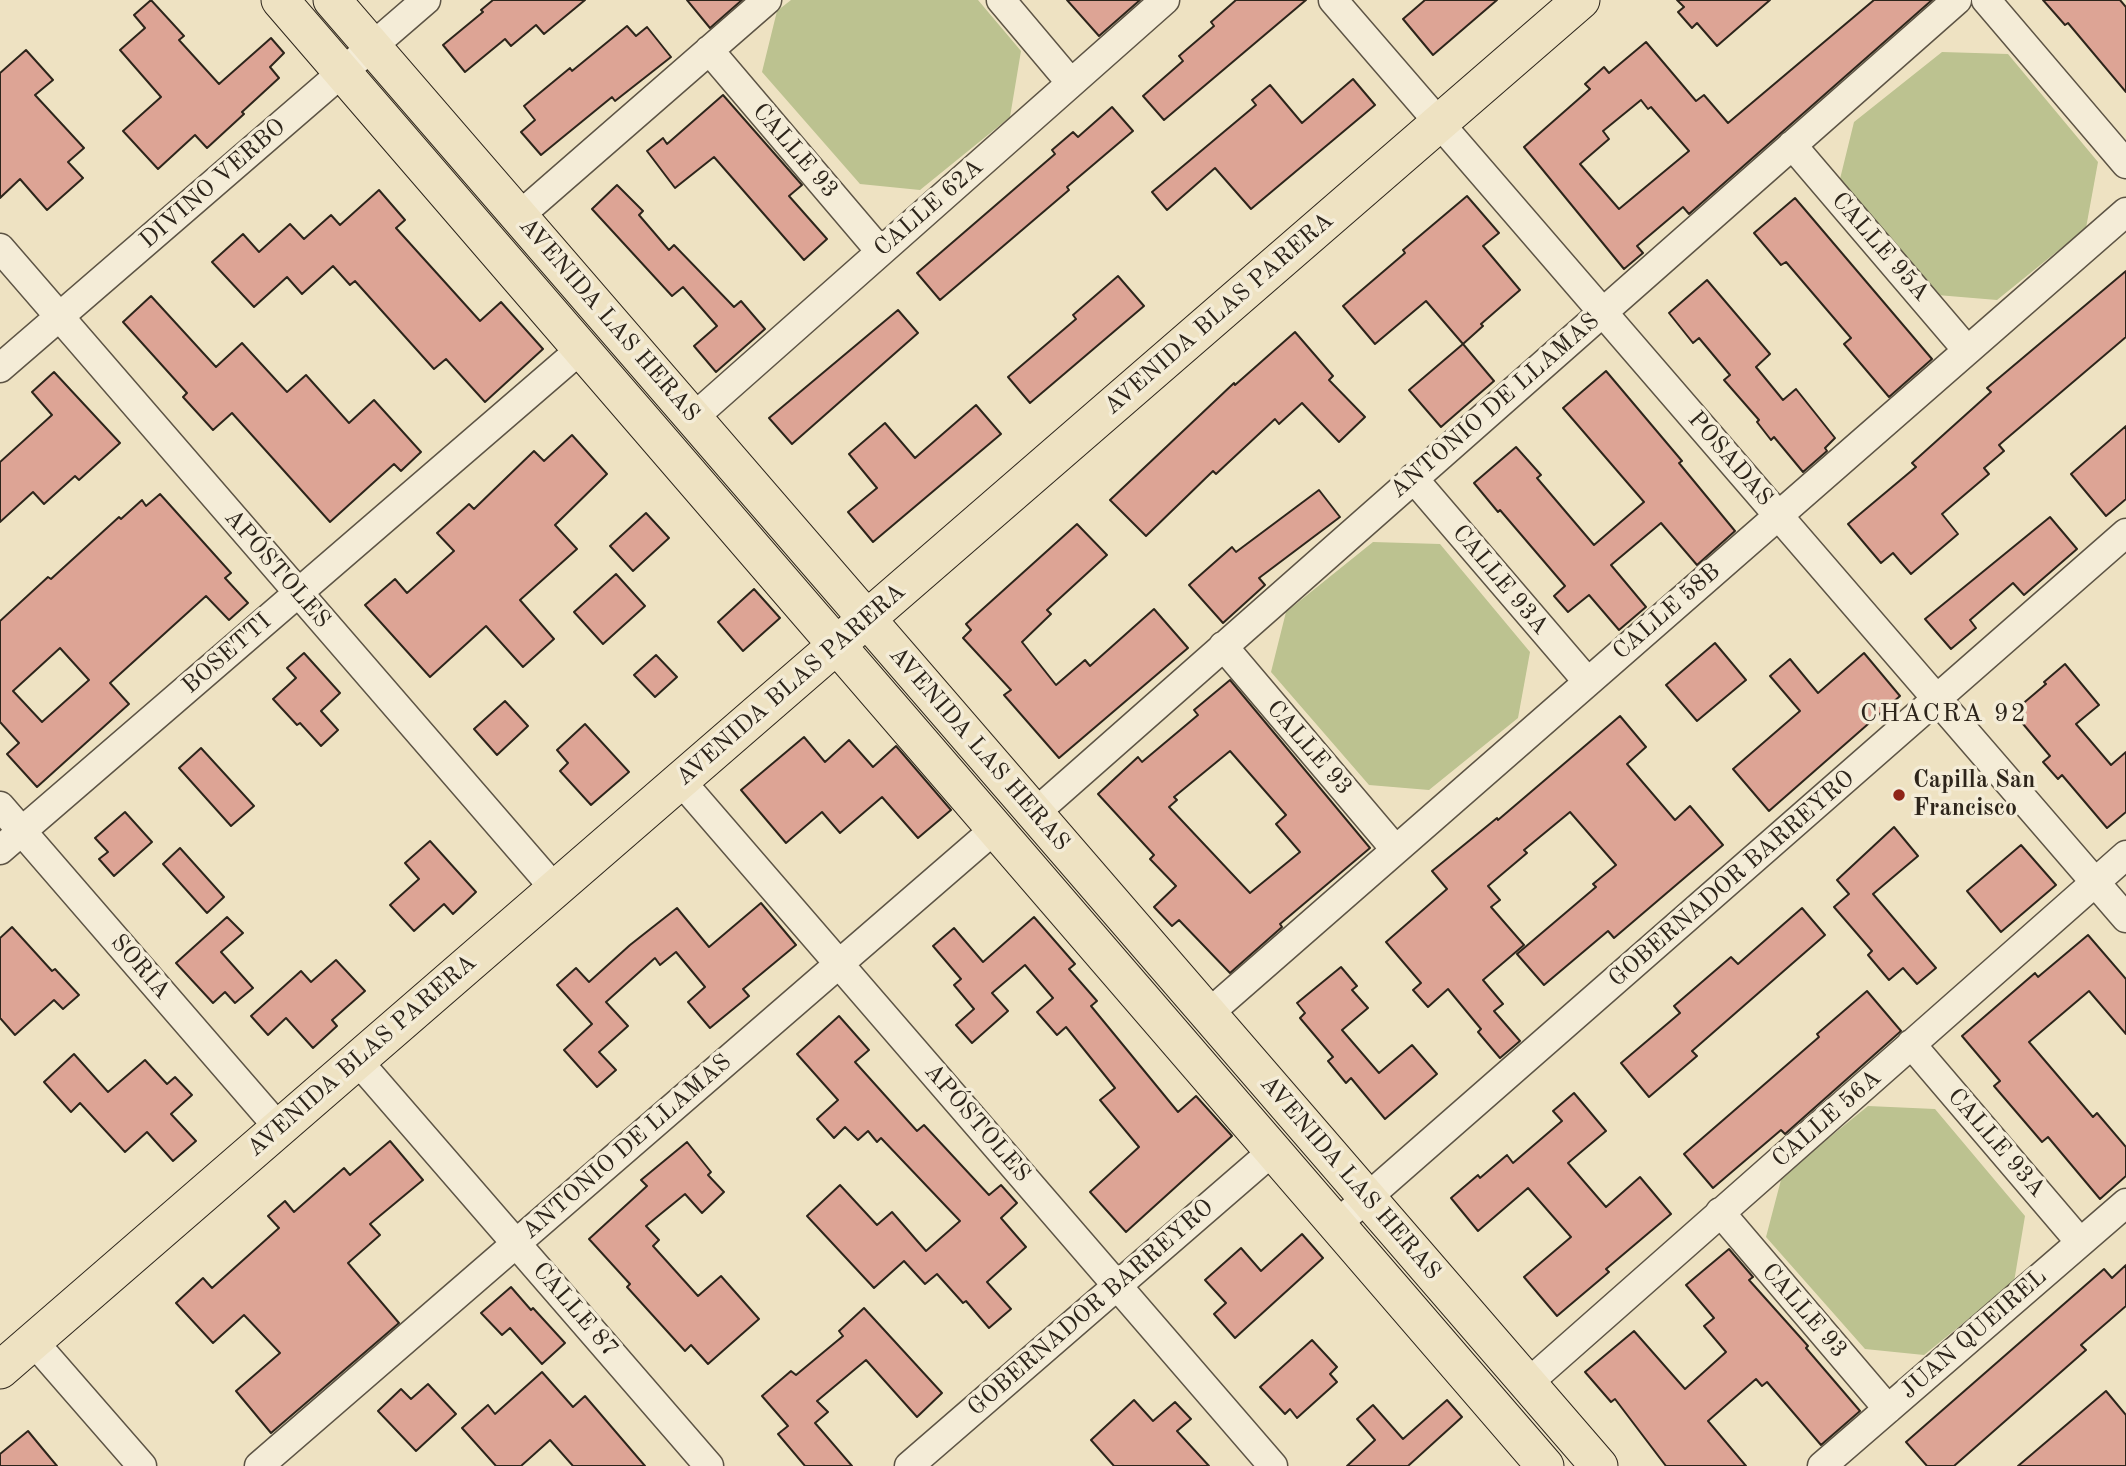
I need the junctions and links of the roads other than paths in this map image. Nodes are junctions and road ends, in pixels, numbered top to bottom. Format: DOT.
graph roads {
  1 [pos="280,0"];
  2 [pos="332,0"];
  3 [pos="426,0"];
  4 [pos="767,0"];
  5 [pos="1000,0"];
  6 [pos="1165,0"];
  7 [pos="1333,0"];
  8 [pos="1581,0"];
  9 [pos="1956,0"];
  10 [pos="1986,0"];
  11 [pos="372,46"];
  12 [pos="709,50"];
  13 [pos="342,72"];
  14 [pos="1071,83"];
  15 [pos="1439,123"];
  16 [pos="1792,145"];
  17 [pos="2126,164"];
  18 [pos="2126,212"];
  19 [pos="519,216"];
  20 [pos="0,248"];
  21 [pos="880,251"];
  22 [pos="1602,312"];
  23 [pos="59,317"];
  24 [pos="581,349"];
  25 [pos="1967,350"];
  26 [pos="0,368"];
  27 [pos="693,418"];
  28 [pos="1413,478"];
  29 [pos="1778,515"];
  30 [pos="2126,533"];
  31 [pos="298,593"];
  32 [pos="867,619"];
  33 [pos="837,645"];
  34 [pos="1223,646"];
  35 [pos="1587,681"];
  36 [pos="1937,700"];
  37 [pos="680,780"];
  38 [pos="0,806"];
  39 [pos="1035,813"];
  40 [pos="996,828"];
  41 [pos="22,831"];
  42 [pos="1395,849"];
  43 [pos="0,850"];
  44 [pos="2126,855"];
  45 [pos="2095,882"];
  46 [pos="555,889"];
  47 [pos="2126,918"];
  48 [pos="839,962"];
  49 [pos="1208,1014"];
  50 [pos="1911,1044"];
  51 [pos="357,1060"];
  52 [pos="279,1128"];
  53 [pos="1274,1150"];
  54 [pos="1367,1197"];
  55 [pos="2126,1203"];
  56 [pos="1720,1212"];
  57 [pos="1337,1224"];
  58 [pos="516,1242"];
  59 [pos="2080,1242"];
  60 [pos="1117,1285"];
  61 [pos="33,1341"];
  62 [pos="0,1370"];
  63 [pos="1528,1383"];
  64 [pos="1888,1409"];
  65 [pos="142,1466"];
  66 [pos="259,1466"];
  67 [pos="709,1466"];
  68 [pos="909,1466"];
  69 [pos="1272,1466"];
  70 [pos="1545,1466"];
  71 [pos="1599,1466"];
  72 [pos="1822,1466"];
  1 -- 13 [label="main road, AVENIDA LAS HERAS"];
  2 -- 11 [label="main road, AVENIDA LAS HERAS"];
  3 -- 11 [label="street, DIVINO VERBO"];
  4 -- 12 [label="street"];
  5 -- 14 [label="street"];
  6 -- 14 [label="street, CALLE 62A"];
  7 -- 15 [label="street, POSADAS"];
  8 -- 15 [label="main road, AVENIDA BLAS PARERA"];
  9 -- 16 [label="street, ANTONIO DE LLAMAS"];
  10 -- 17 [label="street"];
  11 -- 13 [label="street, DIVINO VERBO"];
  11 -- 19 [label="main road, AVENIDA LAS HERAS"];
  12 -- 19 [label="street"];
  12 -- 21 [label="street, CALLE 93"];
  13 -- 23 [label="street, DIVINO VERBO"];
  13 -- 24 [label="main road, AVENIDA LAS HERAS"];
  14 -- 21 [label="street, CALLE 62A"];
  15 -- 22 [label="street, POSADAS"];
  15 -- 32 [label="main road, AVENIDA BLAS PARERA"];
  16 -- 22 [label="street, ANTONIO DE LLAMAS"];
  16 -- 25 [label="street, CALLE 95A"];
  18 -- 25 [label="street, CALLE 58B"];
  19 -- 27 [label="main road, AVENIDA LAS HERAS"];
  20 -- 23 [label="street, APÓSTOLES"];
  21 -- 27 [label="street, CALLE 62A"];
  22 -- 28 [label="street, ANTONIO DE LLAMAS"];
  22 -- 29 [label="street, POSADAS"];
  23 -- 26 [label="street, DIVINO VERBO"];
  23 -- 31 [label="street, APÓSTOLES"];
  24 -- 31 [label="street, BOSETTI"];
  24 -- 33 [label="main road, AVENIDA LAS HERAS"];
  25 -- 29 [label="street, CALLE 58B"];
  27 -- 32 [label="main road, AVENIDA LAS HERAS"];
  28 -- 34 [label="street, ANTONIO DE LLAMAS"];
  28 -- 35 [label="street, CALLE 93A"];
  29 -- 35 [label="street, CALLE 58B"];
  29 -- 36 [label="street, POSADAS"];
  30 -- 36 [label="street, GOBERNADOR BARREYRO"];
  31 -- 41 [label="street, BOSETTI"];
  31 -- 46 [label="street, APÓSTOLES"];
  32 -- 33 [label="main road, AVENIDA BLAS PARERA"];
  32 -- 39 [label="main road, AVENIDA LAS HERAS"];
  33 -- 37 [label="main road, AVENIDA BLAS PARERA"];
  33 -- 40 [label="main road, AVENIDA LAS HERAS"];
  34 -- 39 [label="street, ANTONIO DE LLAMAS"];
  34 -- 42 [label="street, CALLE 93"];
  35 -- 42 [label="street, CALLE 58B"];
  36 -- 45 [label="street, POSADAS"];
  36 -- 54 [label="street, GOBERNADOR BARREYRO"];
  37 -- 46 [label="main road, AVENIDA BLAS PARERA"];
  37 -- 48 [label="street, APÓSTOLES"];
  38 -- 41 [label="street, SORIA"];
  39 -- 49 [label="main road, AVENIDA LAS HERAS"];
  40 -- 48 [label="street, ANTONIO DE LLAMAS"];
  40 -- 53 [label="main road, AVENIDA LAS HERAS"];
  41 -- 43 [label="street, BOSETTI"];
  41 -- 52 [label="street, SORIA"];
  42 -- 49 [label="street, CALLE 58B"];
  44 -- 45 [label="street, CALLE 56A"];
  45 -- 47 [label="street, POSADAS"];
  45 -- 50 [label="street, CALLE 56A"];
  46 -- 51 [label="main road, AVENIDA BLAS PARERA"];
  48 -- 58 [label="street, ANTONIO DE LLAMAS"];
  48 -- 60 [label="street, APÓSTOLES"];
  49 -- 54 [label="main road, AVENIDA LAS HERAS"];
  50 -- 56 [label="street, CALLE 56A"];
  50 -- 59 [label="street, CALLE 93A"];
  51 -- 52 [label="main road, AVENIDA BLAS PARERA"];
  51 -- 58 [label="street, CALLE 87"];
  52 -- 61 [label="main road, AVENIDA BLAS PARERA"];
  53 -- 57 [label="main road, AVENIDA LAS HERAS"];
  53 -- 60 [label="street, GOBERNADOR BARREYRO"];
  54 -- 57 [label="street, GOBERNADOR BARREYRO"];
  54 -- 63 [label="main road, AVENIDA LAS HERAS"];
  55 -- 59 [label="street, JUAN QUEIREL"];
  56 -- 63 [label="street, CALLE 56A"];
  56 -- 64 [label="street, CALLE 93"];
  57 -- 70 [label="main road, AVENIDA LAS HERAS"];
  58 -- 66 [label="street, ANTONIO DE LLAMAS"];
  58 -- 67 [label="street, CALLE 87"];
  59 -- 64 [label="street, JUAN QUEIREL"];
  60 -- 68 [label="street, GOBERNADOR BARREYRO"];
  60 -- 69 [label="street, APÓSTOLES"];
  61 -- 62 [label="main road, AVENIDA BLAS PARERA"];
  61 -- 65 [label="street"];
  63 -- 71 [label="main road, AVENIDA LAS HERAS"];
  64 -- 72 [label="street, JUAN QUEIREL"];
}
